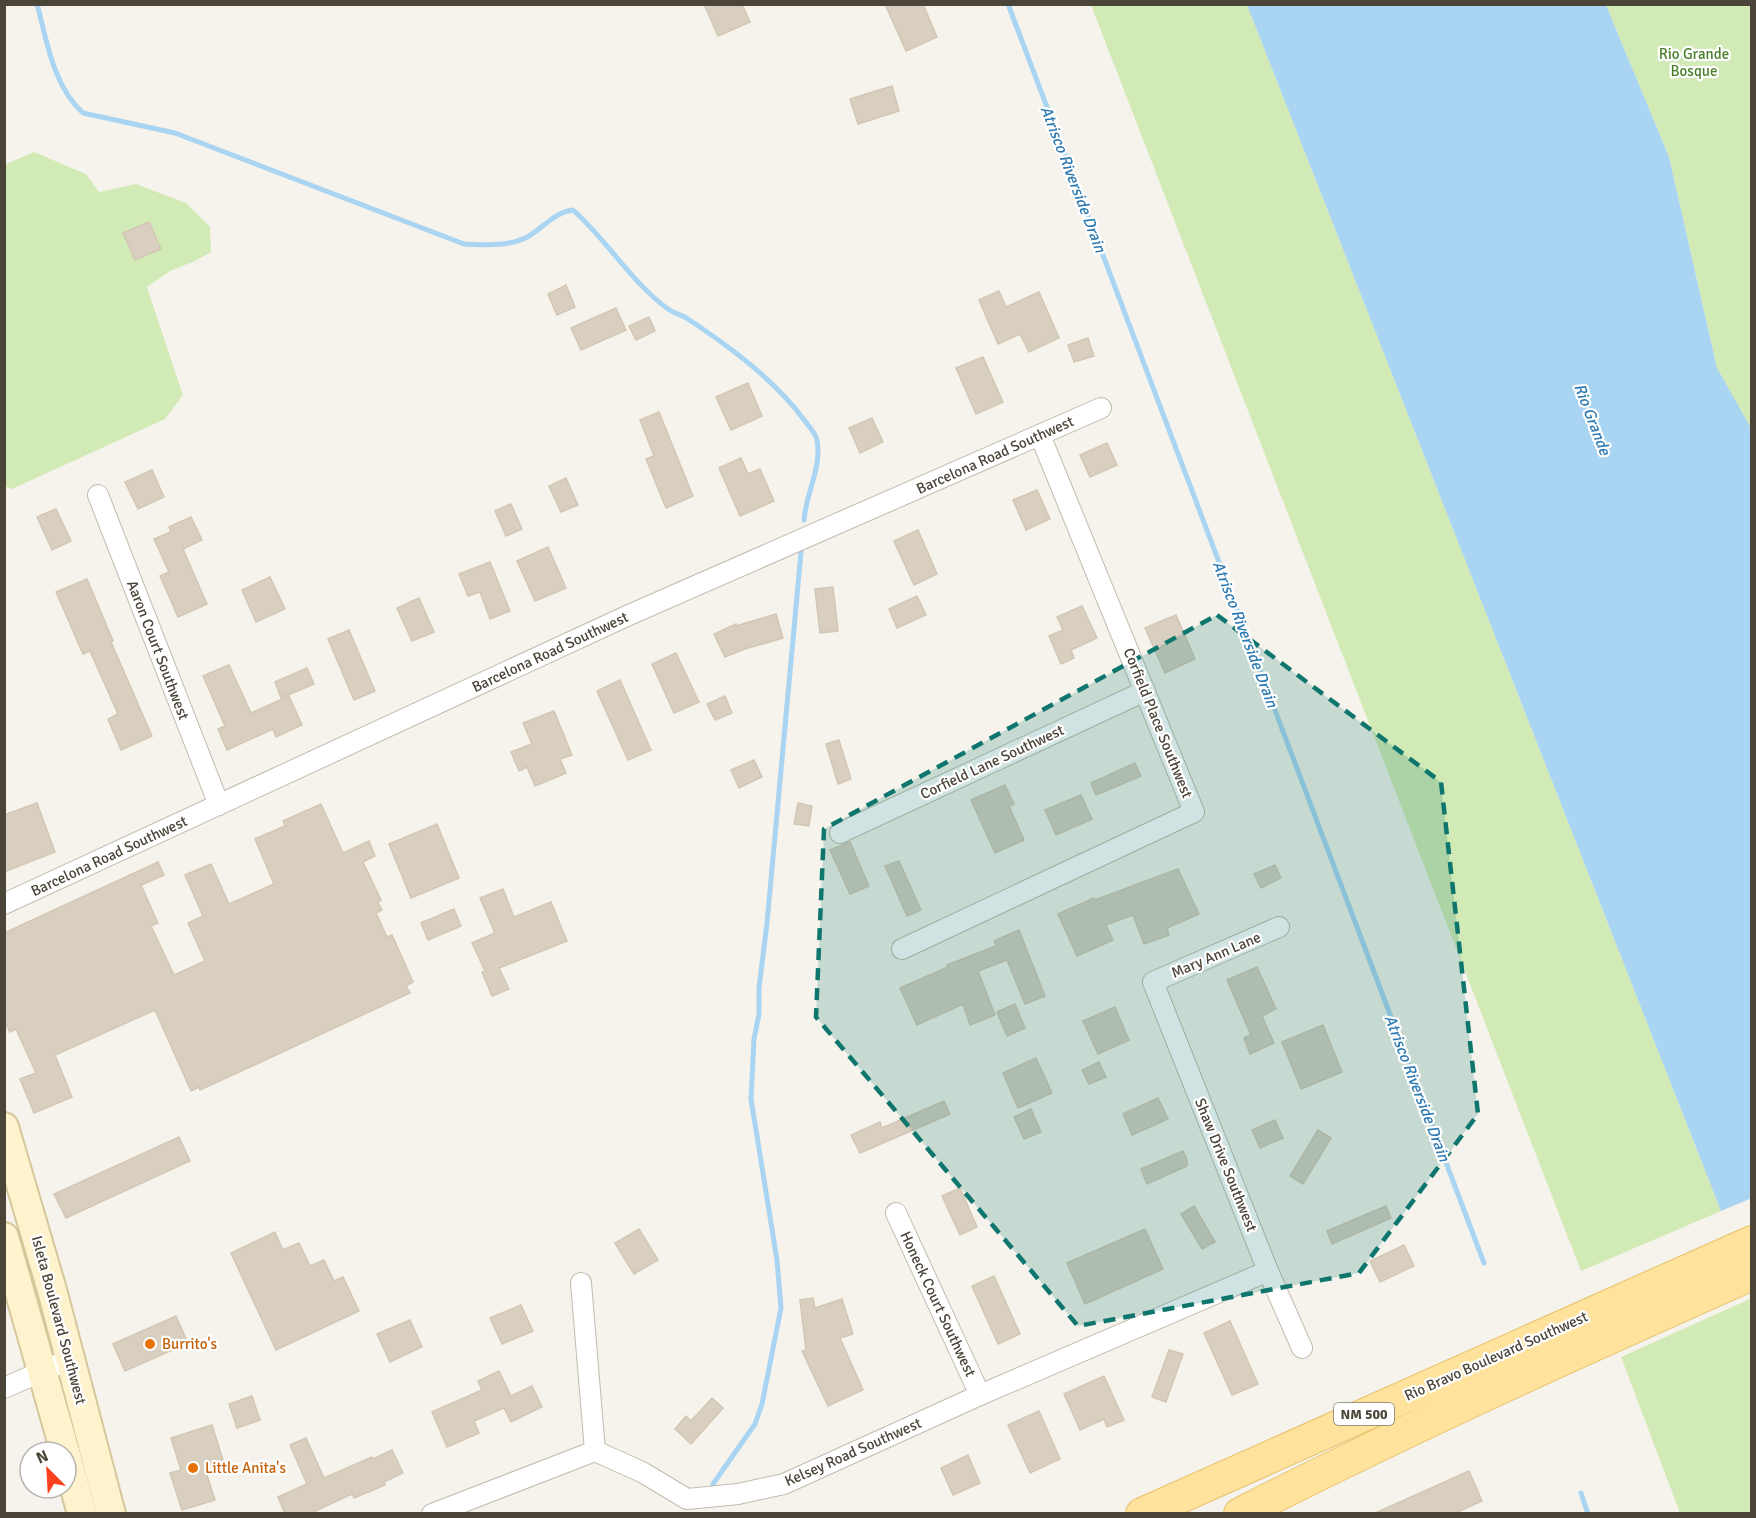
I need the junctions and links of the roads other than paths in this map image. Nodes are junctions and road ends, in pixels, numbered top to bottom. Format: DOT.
graph roads {
  1 [pos="1101,408"];
  2 [pos="1040,435"];
  3 [pos="98,495"];
  4 [pos="1145,691"];
  5 [pos="219,806"];
  6 [pos="840,833"];
  7 [pos="4,904"];
  8 [pos="1279,927"];
  9 [pos="902,949"];
  10 [pos="1153,981"];
  11 [pos="4,1127"];
  12 [pos="896,1214"];
  13 [pos="4,1237"];
  14 [pos="1752,1242"];
  15 [pos="1268,1271"];
  16 [pos="1752,1274"];
  17 [pos="581,1283"];
  18 [pos="1592,1329"];
  19 [pos="1302,1348"];
  20 [pos="70,1359"];
  21 [pos="43,1371"];
  22 [pos="4,1388"];
  23 [pos="980,1395"];
  24 [pos="62,1440"];
  25 [pos="595,1451"];
  26 [pos="78,1499"];
  27 [pos="82,1514"];
  28 [pos="111,1514"];
  29 [pos="432,1514"];
  30 [pos="1142,1514"];
  31 [pos="1240,1514"];
  1 -- 2 [label="street, Barcelona Road Southwest"];
  2 -- 4 [label="street, Corfield Place Southwest"];
  2 -- 5 [label="street, Barcelona Road Southwest"];
  3 -- 5 [label="street, Aaron Court Southwest"];
  4 -- 6 [label="street, Corfield Lane Southwest"];
  4 -- 9 [label="street, Corfield Place Southwest"];
  5 -- 7 [label="street, Barcelona Road Southwest"];
  8 -- 10 [label="street, Mary Ann Lane"];
  10 -- 15 [label="street, Shaw Drive Southwest"];
  11 -- 20 [label="main road, Isleta Boulevard Southwest"];
  12 -- 23 [label="street, Honeck Court Southwest"];
  13 -- 21 [label="main road, Isleta Boulevard Southwest"];
  14 -- 18 [label="main road, Rio Bravo Boulevard Southwest / NM 500"];
  15 -- 19 [label="street, Shaw Drive Southwest"];
  15 -- 23 [label="street, Kelsey Road Southwest"];
  16 -- 18 [label="main road, Rio Bravo Boulevard Southwest / NM 500"];
  17 -- 25 [label="street"];
  18 -- 30 [label="main road, Rio Bravo Boulevard Southwest / NM 500"];
  18 -- 31 [label="main road, Rio Bravo Boulevard Southwest / NM 500"];
  20 -- 21 [label="street"];
  20 -- 28 [label="main road, Isleta Boulevard Southwest"];
  21 -- 22 [label="street"];
  21 -- 24 [label="main road, Isleta Boulevard Southwest"];
  23 -- 25 [label="street, Kelsey Road Southwest"];
  25 -- 29 [label="street"];
  26 -- 27 [label="main road, Isleta Boulevard Southwest"];
}
